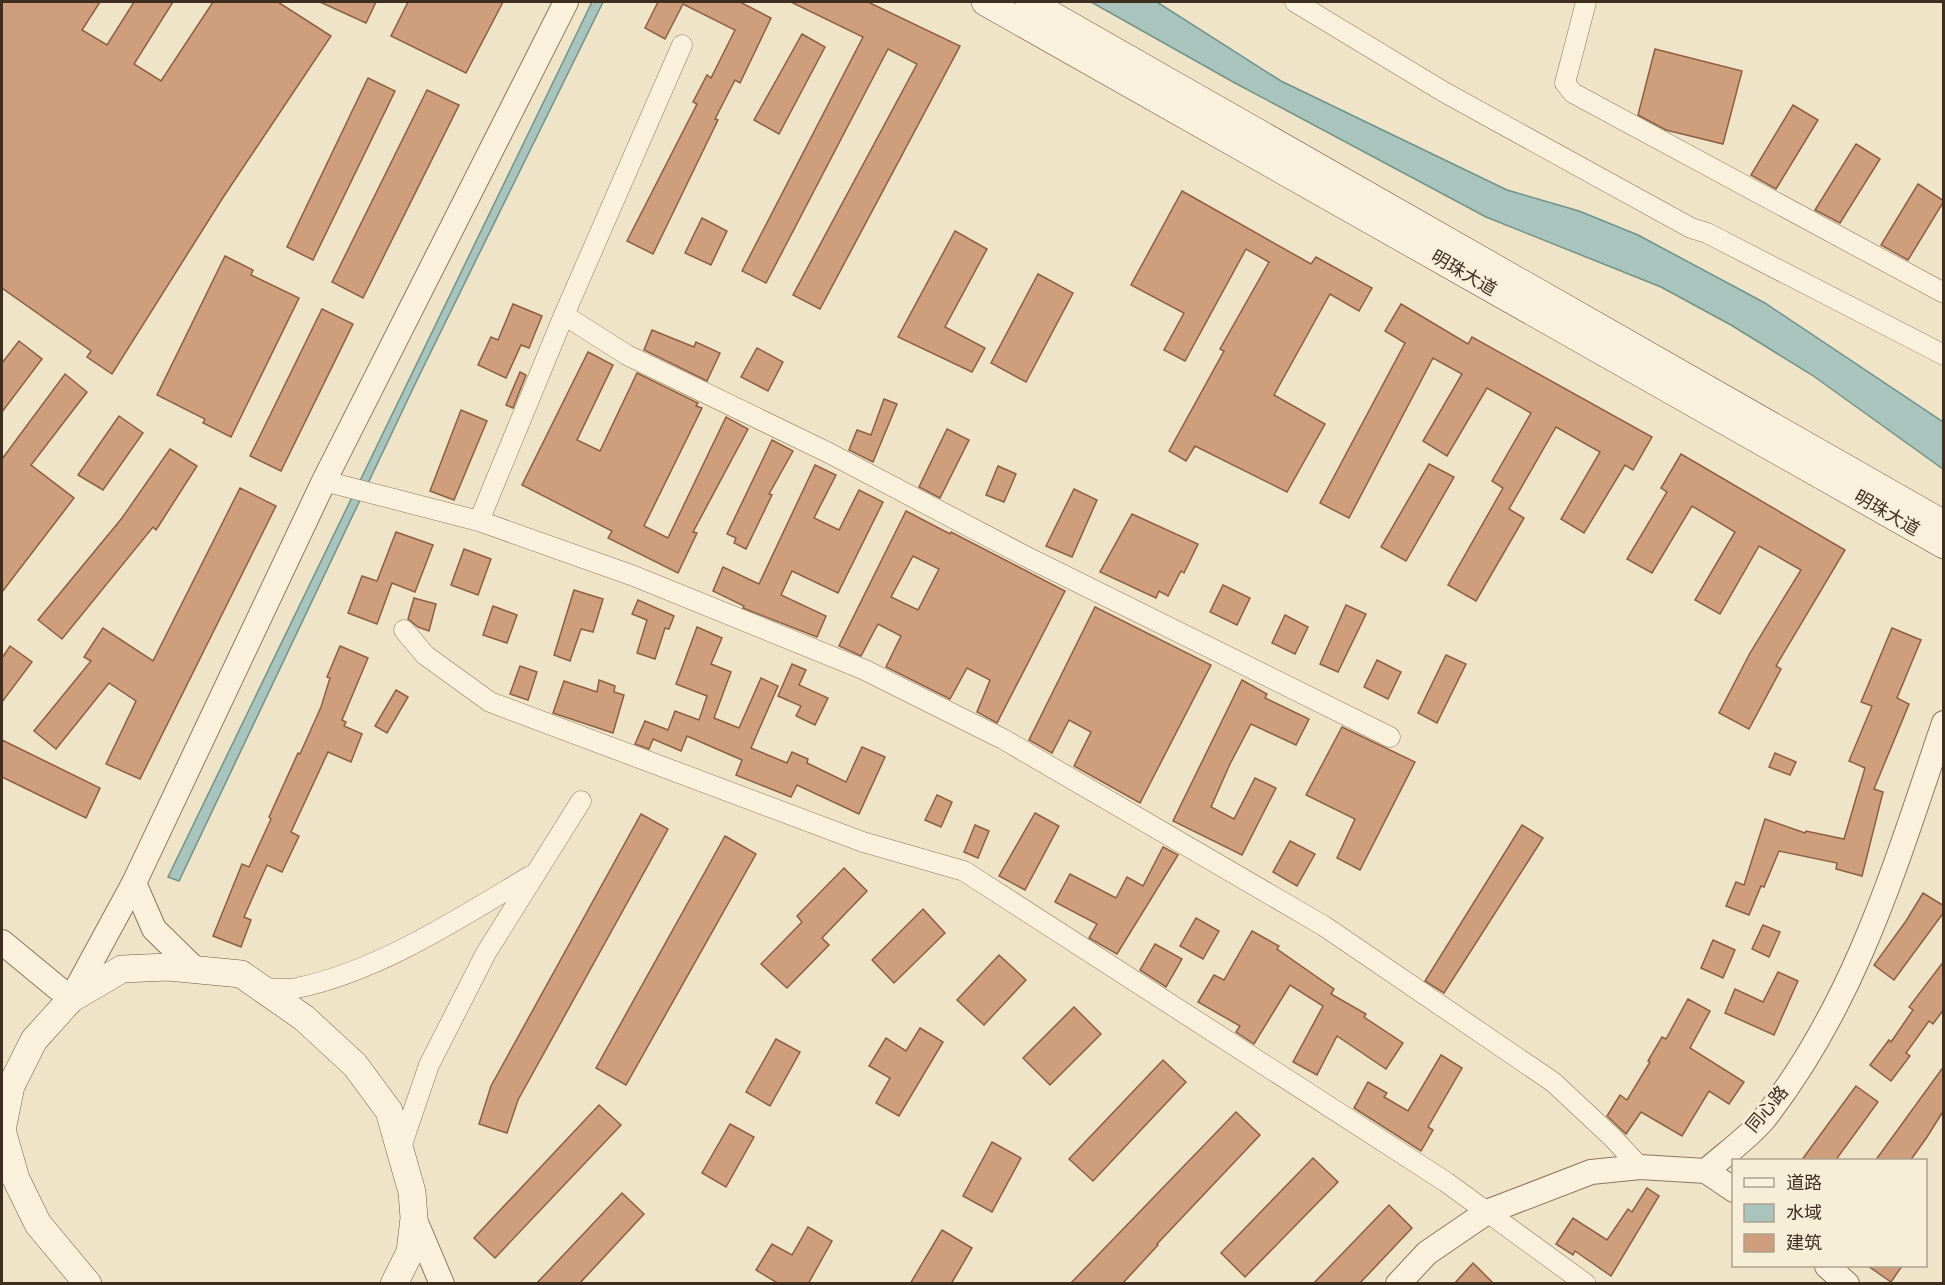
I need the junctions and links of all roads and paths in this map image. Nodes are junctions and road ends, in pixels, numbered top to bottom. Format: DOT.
graph roads {
  1 [pos="566,2"];
  2 [pos="985,2"];
  3 [pos="1294,2"];
  4 [pos="1586,2"];
  5 [pos="1032,8"];
  6 [pos="682,45"];
  7 [pos="1944,293"];
  8 [pos="564,315"];
  9 [pos="1944,355"];
  10 [pos="329,482"];
  11 [pos="479,521"];
  12 [pos="1944,524"];
  13 [pos="1944,545"];
  14 [pos="404,630"];
  15 [pos="1944,723"];
  16 [pos="1390,737"];
  17 [pos="581,801"];
  18 [pos="533,874"];
  19 [pos="134,883"];
  20 [pos="2,942"];
  21 [pos="196,970"];
  22 [pos="260,988"];
  23 [pos="71,999"];
  24 [pos="6,1079"];
  25 [pos="2,1130"];
  26 [pos="400,1150"];
  27 [pos="1640,1167"];
  28 [pos="1706,1171"];
  29 [pos="1732,1189"];
  30 [pos="1487,1212"];
  31 [pos="414,1218"];
  32 [pos="1828,1267"];
  33 [pos="88,1284"];
  34 [pos="394,1284"];
  35 [pos="442,1284"];
  36 [pos="1398,1284"];
  37 [pos="1586,1284"];
  38 [pos="1847,1284"];
  1 -- 10 [label="street"];
  2 -- 5 [label="main road, 明珠大道"];
  3 -- 9 [label="street"];
  4 -- 7 [label="street"];
  5 -- 12 [label="main road, 明珠大道"];
  5 -- 13 [label="main road, 明珠大道"];
  6 -- 8 [label="street"];
  8 -- 11 [label="street"];
  8 -- 16 [label="street"];
  10 -- 11 [label="street"];
  10 -- 19 [label="street"];
  11 -- 27 [label="street"];
  14 -- 30 [label="street"];
  15 -- 28 [label="street, 同心路"];
  17 -- 18 [label="street"];
  18 -- 22 [label="street"];
  18 -- 26 [label="street"];
  19 -- 21 [label="street"];
  19 -- 23 [label="street"];
  20 -- 23 [label="street"];
  21 -- 22 [label="main road"];
  21 -- 23 [label="main road"];
  22 -- 26 [label="main road"];
  23 -- 24 [label="main road"];
  24 -- 25 [label="main road"];
  25 -- 33 [label="main road"];
  26 -- 31 [label="main road"];
  27 -- 28 [label="street"];
  27 -- 30 [label="street"];
  28 -- 29 [label="street"];
  30 -- 36 [label="street"];
  30 -- 37 [label="street"];
  31 -- 34 [label="main road"];
  31 -- 35 [label="street"];
  32 -- 38 [label="street"];
}
